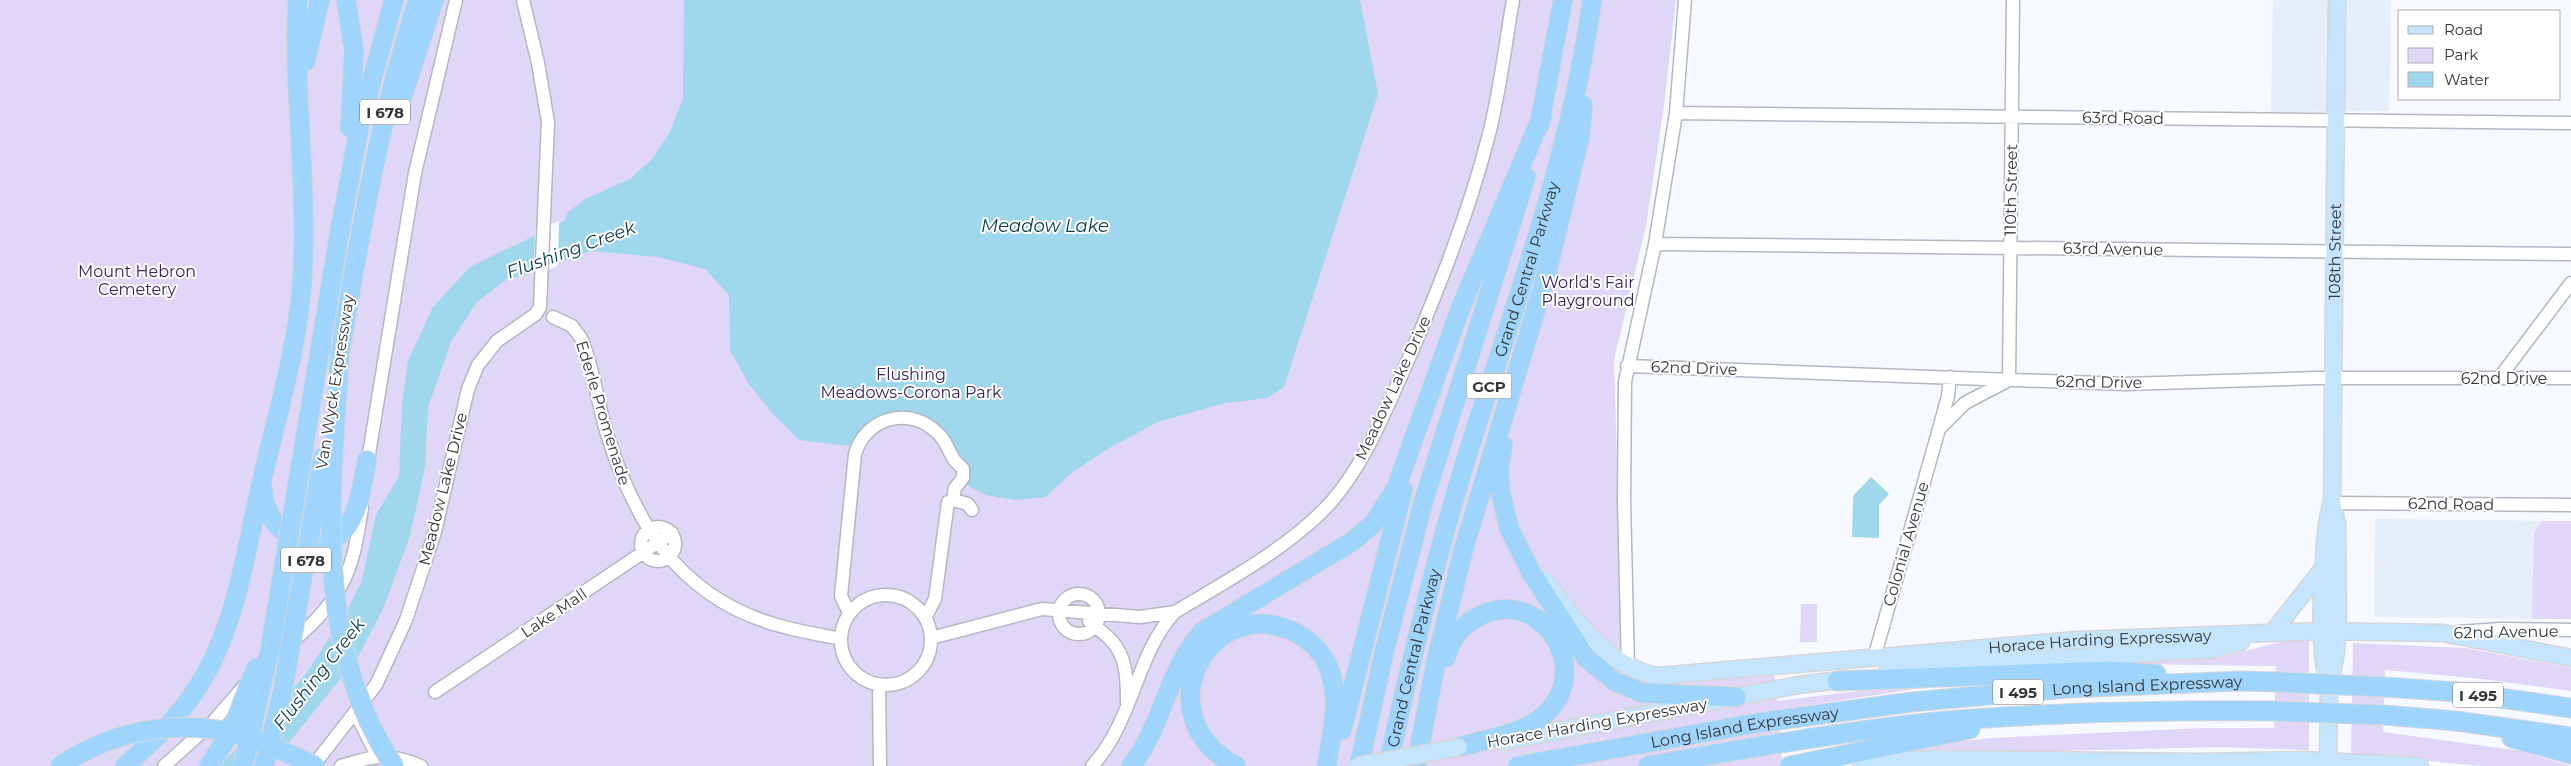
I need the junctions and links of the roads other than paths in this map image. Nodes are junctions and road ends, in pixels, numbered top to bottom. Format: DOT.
graph roads {
  1 [pos="298,0"];
  2 [pos="320,0"];
  3 [pos="346,0"];
  4 [pos="394,0"];
  5 [pos="418,0"];
  6 [pos="434,0"];
  7 [pos="456,0"];
  8 [pos="523,0"];
  9 [pos="1514,0"];
  10 [pos="1563,0"];
  11 [pos="1685,0"];
  12 [pos="2013,0"];
  13 [pos="2337,0"];
  14 [pos="1592,3"];
  15 [pos="1676,113"];
  16 [pos="1542,116"];
  17 [pos="2012,117"];
  18 [pos="300,120"];
  19 [pos="2336,121"];
  20 [pos="2571,123"];
  21 [pos="341,224"];
  22 [pos="361,227"];
  23 [pos="1655,244"];
  24 [pos="2010,248"];
  25 [pos="2334,251"];
  26 [pos="2571,254"];
  27 [pos="2571,283"];
  28 [pos="553,318"];
  29 [pos="340,352"];
  30 [pos="1523,358"];
  31 [pos="1627,366"];
  32 [pos="1950,377"];
  33 [pos="2500,377"];
  34 [pos="2333,378"];
  35 [pos="2571,378"];
  36 [pos="2009,380"];
  37 [pos="1939,429"];
  38 [pos="1415,441"];
  39 [pos="268,451"];
  40 [pos="367,460"];
  41 [pos="948,502"];
  42 [pos="2332,503"];
  43 [pos="2571,505"];
  44 [pos="972,510"];
  45 [pos="1509,528"];
  46 [pos="648,530"];
  47 [pos="672,533"];
  48 [pos="657,543"];
  49 [pos="643,553"];
  50 [pos="669,558"];
  51 [pos="2324,567"];
  52 [pos="280,588"];
  53 [pos="1060,610"];
  54 [pos="1078,611"];
  55 [pos="1175,612"];
  56 [pos="850,613"];
  57 [pos="1100,613"];
  58 [pos="924,618"];
  59 [pos="1095,627"];
  60 [pos="2571,630"];
  61 [pos="2321,631"];
  62 [pos="2338,631"];
  63 [pos="2272,633"];
  64 [pos="2442,633"];
  65 [pos="930,638"];
  66 [pos="841,640"];
  67 [pos="1874,658"];
  68 [pos="2571,658"];
  69 [pos="1628,667"];
  70 [pos="1838,681"];
  71 [pos="2242,681"];
  72 [pos="879,685"];
  73 [pos="2329,689"];
  74 [pos="436,692"];
  75 [pos="1736,697"];
  76 [pos="1127,708"];
  77 [pos="2571,708"];
  78 [pos="355,712"];
  79 [pos="2014,718"];
  80 [pos="2456,721"];
  81 [pos="163,732"];
  82 [pos="2571,737"];
  83 [pos="1421,740"];
  84 [pos="1459,748"];
  85 [pos="2571,754"];
  86 [pos="376,756"];
  87 [pos="2025,763"];
  88 [pos="2156,763"];
  89 [pos="2328,764"];
  90 [pos="1869,765"];
  91 [pos="2198,765"];
  92 [pos="60,766"];
  93 [pos="125,766"];
  94 [pos="141,766"];
  95 [pos="164,766"];
  96 [pos="208,766"];
  97 [pos="243,766"];
  98 [pos="264,766"];
  99 [pos="314,766"];
  100 [pos="341,766"];
  101 [pos="394,766"];
  102 [pos="421,766"];
  103 [pos="880,766"];
  104 [pos="1092,766"];
  105 [pos="1131,766"];
  106 [pos="1236,766"];
  107 [pos="1327,766"];
  108 [pos="1333,766"];
  109 [pos="1358,766"];
  110 [pos="1388,766"];
  111 [pos="1416,766"];
  112 [pos="1518,766"];
  113 [pos="1648,766"];
  114 [pos="1790,766"];
  115 [pos="2420,766"];
  1 -- 18 [label="highway"];
  2 -- 18 [label="highway"];
  3 -- 21 [label="highway"];
  4 -- 21 [label="highway, Van Wyck Expressway / I 678"];
  5 -- 22 [label="highway, Van Wyck Expressway / I 678"];
  6 -- 22 [label="highway"];
  7 -- 40 [label="street"];
  8 -- 78 [label="street, Meadow Lake Drive"];
  9 -- 55 [label="street, Meadow Lake Drive"];
  10 -- 16 [label="highway, Grand Central Parkway / GCP"];
  11 -- 15 [label="street"];
  12 -- 17 [label="street, 110th Street"];
  13 -- 19 [label="main road, 108th Street"];
  14 -- 30 [label="highway"];
  14 -- 110 [label="highway, Grand Central Parkway / GCP"];
  15 -- 17 [label="street, 63rd Road"];
  15 -- 23 [label="street"];
  16 -- 38 [label="highway"];
  16 -- 109 [label="highway, Grand Central Parkway / GCP"];
  17 -- 19 [label="street, 63rd Road"];
  17 -- 24 [label="street, 110th Street"];
  18 -- 39 [label="highway"];
  19 -- 20 [label="street, 63rd Road"];
  19 -- 25 [label="main road, 108th Street"];
  21 -- 52 [label="highway, Van Wyck Expressway / I 678, bridge"];
  22 -- 29 [label="highway, Van Wyck Expressway / I 678"];
  23 -- 24 [label="street, 63rd Avenue"];
  23 -- 31 [label="street"];
  24 -- 25 [label="street, 63rd Avenue"];
  24 -- 36 [label="street, 110th Street"];
  25 -- 26 [label="street, 63rd Avenue"];
  25 -- 34 [label="main road, 108th Street"];
  27 -- 33 [label="street"];
  28 -- 46 [label="street, Ederle Promenade"];
  29 -- 98 [label="highway, Van Wyck Expressway / I 678, bridge"];
  29 -- 101 [label="highway, bridge"];
  30 -- 45 [label="highway"];
  30 -- 83 [label="highway"];
  31 -- 32 [label="street, 62nd Drive"];
  31 -- 69 [label="street"];
  32 -- 36 [label="street, 62nd Drive"];
  32 -- 37 [label="street, Colonial Avenue"];
  33 -- 34 [label="street, 62nd Drive"];
  33 -- 35 [label="street, 62nd Drive"];
  34 -- 36 [label="street, 62nd Drive"];
  34 -- 42 [label="main road, 108th Street"];
  36 -- 37 [label="street, Colonial Avenue"];
  37 -- 67 [label="street, Colonial Avenue"];
  38 -- 105 [label="highway"];
  38 -- 108 [label="highway"];
  39 -- 40 [label="highway"];
  39 -- 81 [label="highway"];
  40 -- 95 [label="street"];
  41 -- 58 [label="street"];
  42 -- 43 [label="street, 62nd Road"];
  42 -- 51 [label="main road, 108th Street"];
  42 -- 62 [label="main road, 108th Street"];
  44 -- 56 [label="street"];
  45 -- 69 [label="main road, Horace Harding Expressway"];
  45 -- 75 [label="highway"];
  46 -- 47 [label="street"];
  46 -- 48 [label="street, Ederle Promenade"];
  46 -- 49 [label="street"];
  47 -- 48 [label="street, Lake Mall"];
  47 -- 50 [label="street"];
  48 -- 49 [label="street, Lake Mall"];
  48 -- 50 [label="street, Ederle Promenade"];
  49 -- 50 [label="street"];
  49 -- 74 [label="street, Lake Mall"];
  50 -- 66 [label="street, Ederle Promenade"];
  51 -- 61 [label="main road, 108th Street"];
  51 -- 63 [label="main road"];
  52 -- 96 [label="highway, bridge"];
  52 -- 97 [label="highway, Van Wyck Expressway / I 678, bridge"];
  53 -- 54 [label="street"];
  53 -- 57 [label="street"];
  53 -- 59 [label="street"];
  53 -- 65 [label="street"];
  54 -- 57 [label="street"];
  54 -- 59 [label="street"];
  55 -- 57 [label="street"];
  55 -- 76 [label="street, Meadow Lake Drive"];
  56 -- 58 [label="street"];
  56 -- 66 [label="street"];
  57 -- 59 [label="street"];
  58 -- 65 [label="street"];
  59 -- 76 [label="street"];
  60 -- 64 [label="street, 62nd Avenue"];
  61 -- 62 [label="main road, Horace Harding Expressway"];
  61 -- 63 [label="main road, Horace Harding Expressway"];
  61 -- 73 [label="main road, 108th Street"];
  62 -- 64 [label="main road, Horace Harding Expressway"];
  62 -- 73 [label="main road, 108th Street"];
  63 -- 67 [label="main road, Horace Harding Expressway"];
  63 -- 70 [label="main road, Horace Harding Expressway"];
  64 -- 68 [label="main road, Horace Harding Expressway"];
  65 -- 72 [label="street"];
  66 -- 72 [label="street"];
  67 -- 69 [label="main road, Horace Harding Expressway"];
  70 -- 71 [label="highway"];
  70 -- 75 [label="main road, Horace Harding Expressway"];
  71 -- 77 [label="highway, Long Island Expressway / I 495, bridge"];
  71 -- 112 [label="highway, Long Island Expressway / I 495"];
  72 -- 103 [label="street"];
  73 -- 89 [label="main road, 108th Street"];
  75 -- 84 [label="main road, Horace Harding Expressway"];
  76 -- 104 [label="street, Meadow Lake Drive"];
  78 -- 86 [label="street"];
  78 -- 99 [label="street, Meadow Lake Drive"];
  79 -- 80 [label="highway, Long Island Expressway / I 495, bridge"];
  79 -- 113 [label="highway, Long Island Expressway / I 495"];
  79 -- 114 [label="highway"];
  80 -- 82 [label="highway, Long Island Expressway / I 495"];
  80 -- 85 [label="highway"];
  81 -- 93 [label="highway"];
  81 -- 94 [label="highway"];
  83 -- 84 [label="highway"];
  83 -- 111 [label="highway"];
  84 -- 109 [label="main road, Horace Harding Expressway, bridge"];
  86 -- 100 [label="street"];
  86 -- 102 [label="street"];
  87 -- 88 [label="main road"];
  87 -- 90 [label="main road"];
  88 -- 91 [label="main road"];
  89 -- 91 [label="main road"];
  89 -- 115 [label="main road"];
  92 -- 99 [label="highway, bridge"];
  106 -- 107 [label="highway"];
}
